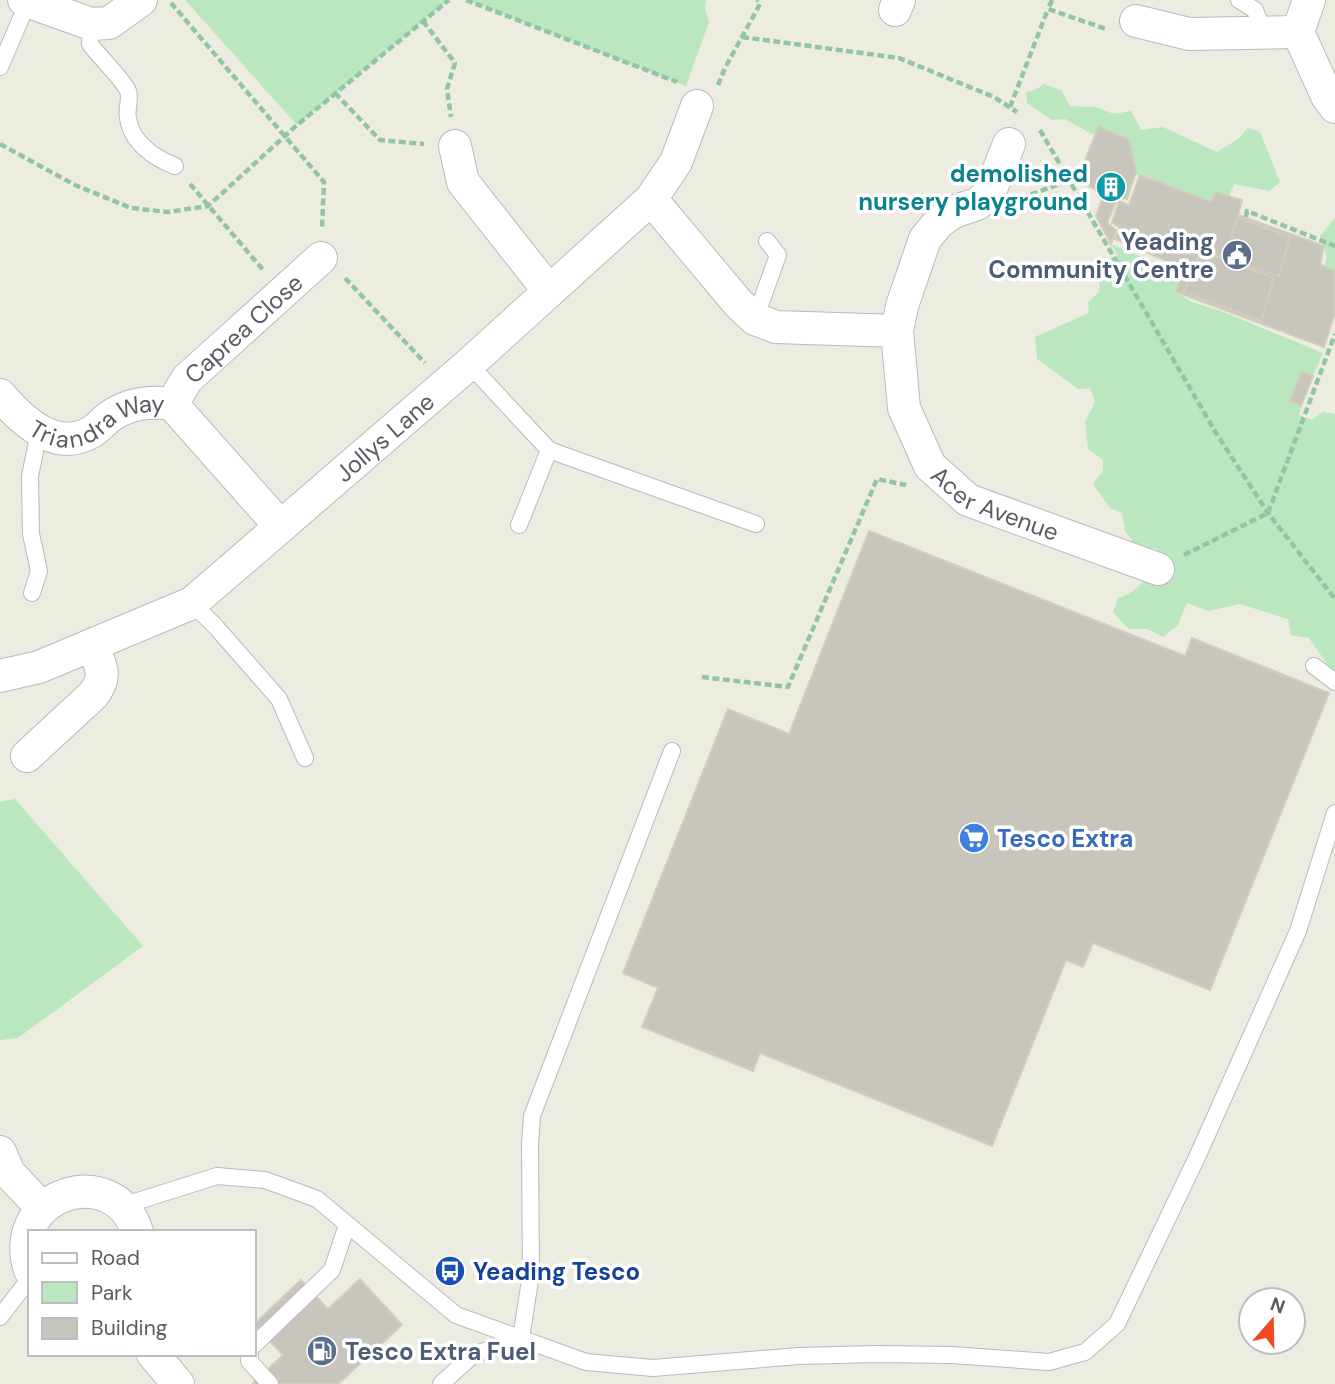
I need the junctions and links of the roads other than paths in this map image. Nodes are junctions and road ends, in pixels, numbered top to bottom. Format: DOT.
graph roads {
  1 [pos="141,0"];
  2 [pos="1239,0"];
  3 [pos="1309,0"];
  4 [pos="26,1"];
  5 [pos="1136,21"];
  6 [pos="91,24"];
  7 [pos="1298,32"];
  8 [pos="1264,33"];
  9 [pos="0,67"];
  10 [pos="697,106"];
  11 [pos="1335,107"];
  12 [pos="1009,144"];
  13 [pos="455,146"];
  14 [pos="176,166"];
  15 [pos="652,200"];
  16 [pos="767,241"];
  17 [pos="321,258"];
  18 [pos="549,291"];
  19 [pos="755,319"];
  20 [pos="897,331"];
  21 [pos="469,364"];
  22 [pos="0,395"];
  23 [pos="172,404"];
  24 [pos="39,432"];
  25 [pos="549,450"];
  26 [pos="755,524"];
  27 [pos="519,525"];
  28 [pos="280,526"];
  29 [pos="1158,569"];
  30 [pos="32,593"];
  31 [pos="192,603"];
  32 [pos="93,646"];
  33 [pos="1314,666"];
  34 [pos="0,676"];
  35 [pos="1335,682"];
  36 [pos="672,751"];
  37 [pos="27,756"];
  38 [pos="305,758"];
  39 [pos="1335,813"];
  40 [pos="0,1152"];
  41 [pos="42,1208"];
  42 [pos="130,1219"];
  43 [pos="347,1225"];
  44 [pos="29,1230"];
  45 [pos="28,1232"];
  46 [pos="28,1262"];
  47 [pos="28,1281"];
  48 [pos="0,1317"];
  49 [pos="521,1338"];
  50 [pos="256,1343"];
  51 [pos="155,1356"];
  52 [pos="250,1356"];
  53 [pos="178,1384"];
  54 [pos="270,1384"];
  55 [pos="441,1384"];
  1 -- 6 [label="street"];
  2 -- 8 [label="lane"];
  3 -- 7 [label="street"];
  4 -- 6 [label="street"];
  4 -- 9 [label="lane"];
  5 -- 8 [label="street"];
  6 -- 14 [label="lane"];
  7 -- 8 [label="street"];
  7 -- 11 [label="street"];
  10 -- 15 [label="street, Jollys Lane"];
  12 -- 20 [label="street, Acer Avenue"];
  13 -- 18 [label="street"];
  15 -- 18 [label="street, Jollys Lane"];
  15 -- 19 [label="street"];
  16 -- 19 [label="lane"];
  17 -- 23 [label="street, Caprea Close"];
  18 -- 21 [label="street, Jollys Lane"];
  19 -- 20 [label="street"];
  20 -- 29 [label="street, Acer Avenue"];
  21 -- 25 [label="lane"];
  21 -- 28 [label="street, Jollys Lane"];
  22 -- 24 [label="street, Triandra Way"];
  23 -- 24 [label="street, Triandra Way"];
  23 -- 28 [label="street, Triandra Way"];
  24 -- 30 [label="lane"];
  25 -- 26 [label="lane"];
  25 -- 27 [label="lane"];
  28 -- 31 [label="street, Jollys Lane"];
  31 -- 32 [label="street, Jollys Lane"];
  31 -- 38 [label="lane"];
  32 -- 34 [label="street, Jollys Lane"];
  32 -- 37 [label="street"];
  33 -- 35 [label="lane"];
  36 -- 49 [label="lane"];
  39 -- 49 [label="lane"];
  40 -- 41 [label="street"];
  41 -- 42 [label="street"];
  41 -- 44 [label="street"];
  42 -- 43 [label="lane"];
  43 -- 49 [label="lane"];
  43 -- 50 [label="lane"];
  45 -- 46 [label="street"];
  47 -- 48 [label="lane"];
  49 -- 55 [label="lane"];
  51 -- 53 [label="street"];
  52 -- 54 [label="lane"];
}
